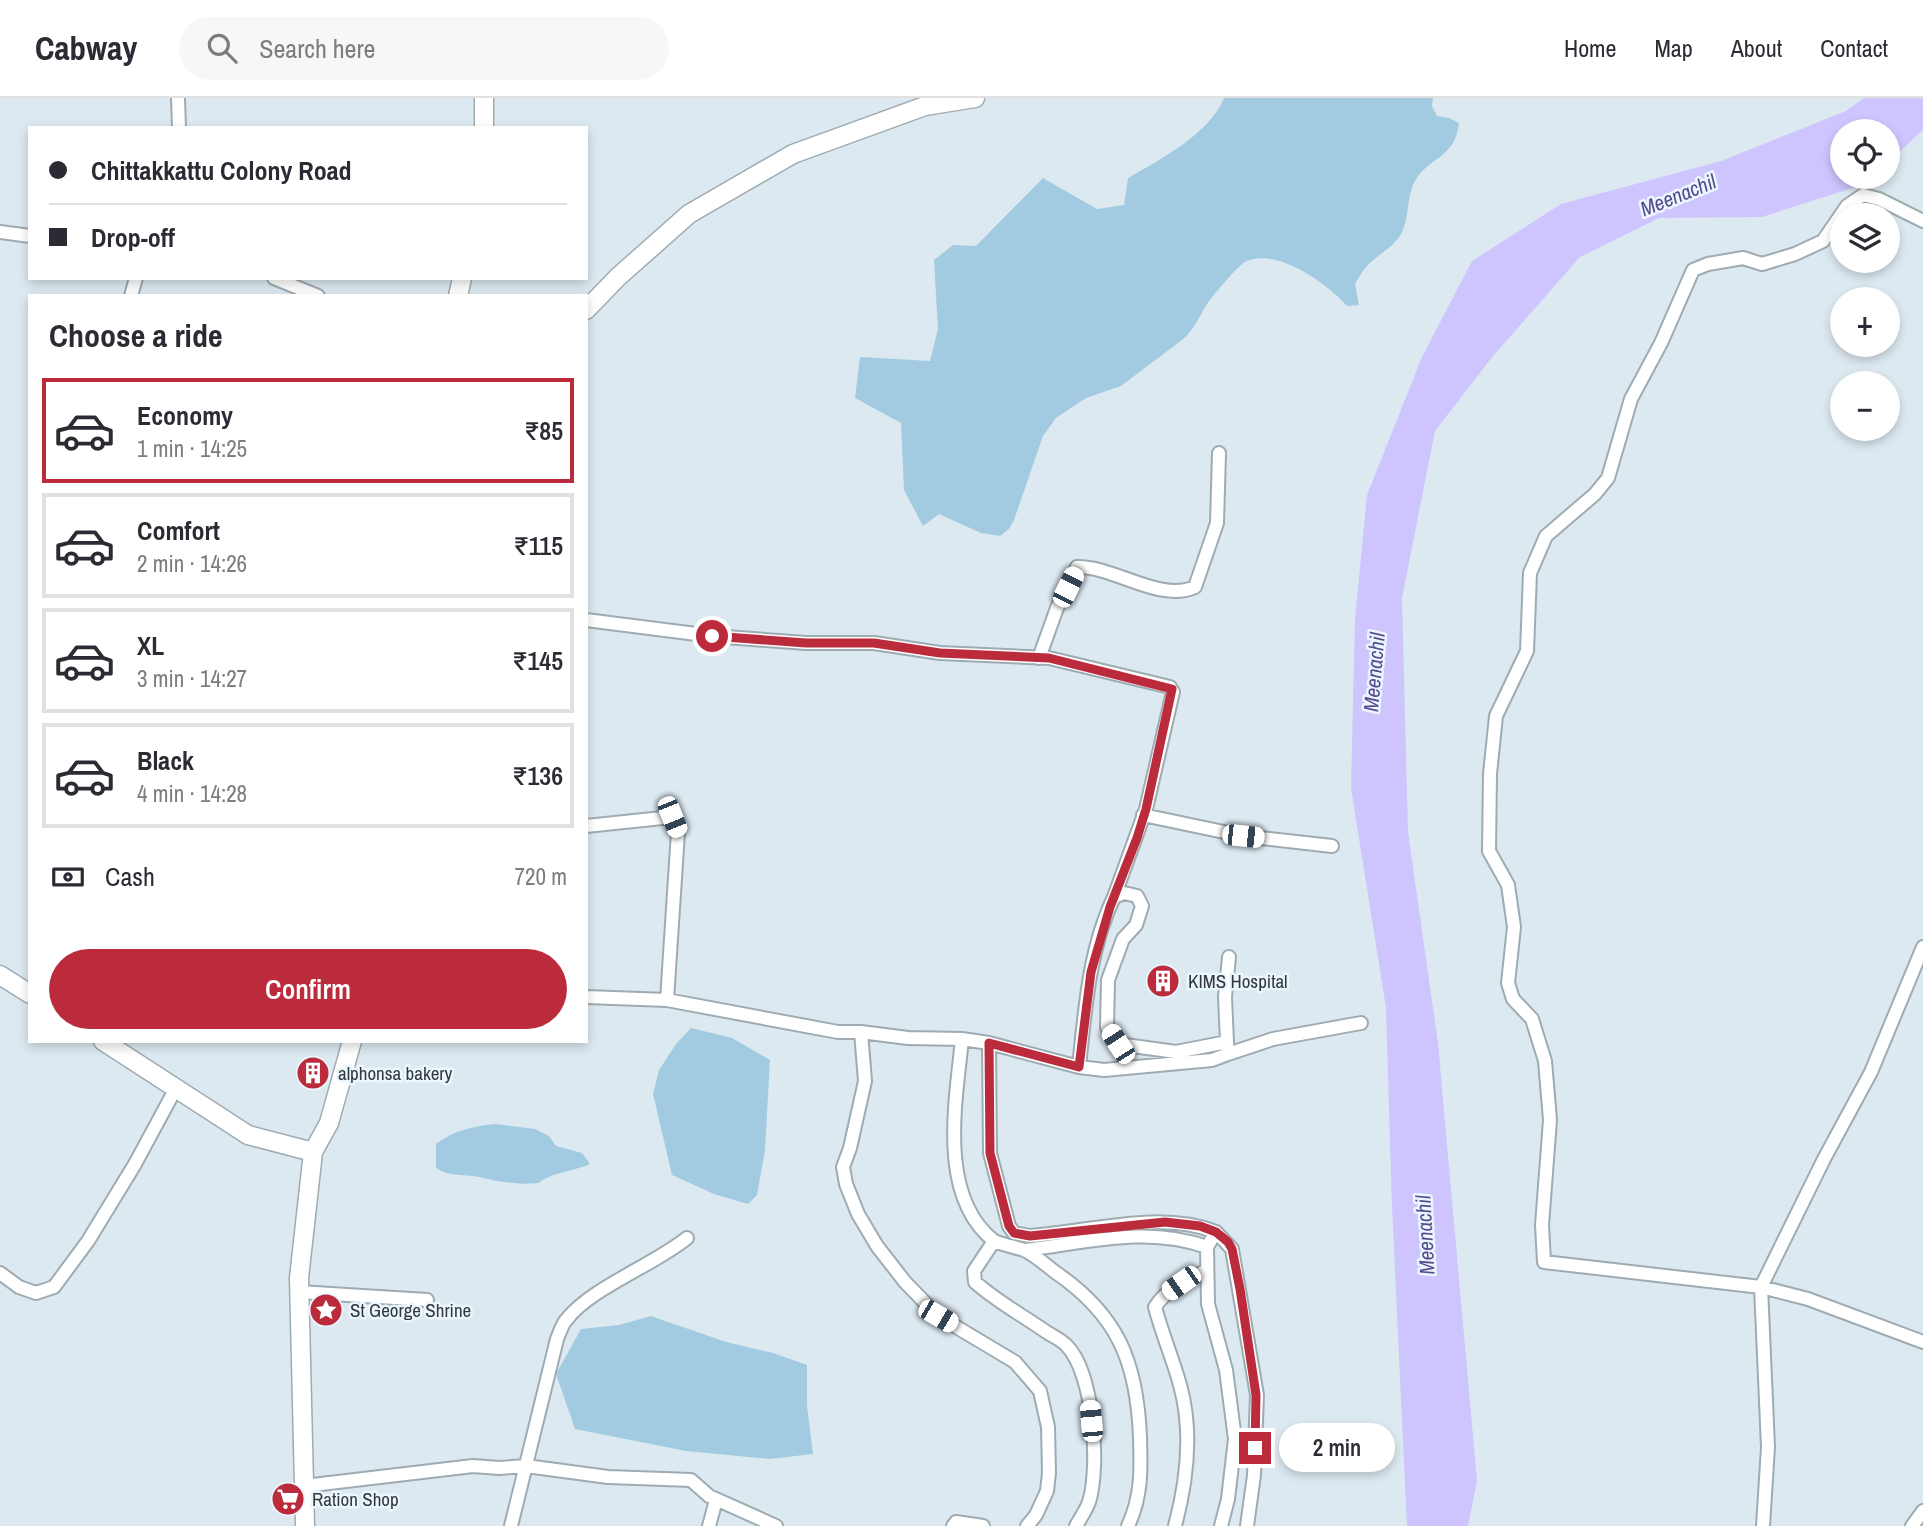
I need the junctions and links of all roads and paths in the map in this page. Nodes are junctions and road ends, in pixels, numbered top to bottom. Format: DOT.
graph roads {
  1 [pos="178,98"];
  2 [pos="484,98"];
  3 [pos="975,98"];
  4 [pos="179,126"];
  5 [pos="484,126"];
  6 [pos="1923,222"];
  7 [pos="0,232"];
  8 [pos="28,236"];
  9 [pos="279,280"];
  10 [pos="313,294"];
  11 [pos="588,308"];
  12 [pos="1219,453"];
  13 [pos="588,620"];
  14 [pos="1040,658"];
  15 [pos="1143,816"];
  16 [pos="588,826"];
  17 [pos="1332,846"];
  18 [pos="1114,897"];
  19 [pos="1923,947"];
  20 [pos="1228,957"];
  21 [pos="0,975"];
  22 [pos="28,993"];
  23 [pos="588,997"];
  24 [pos="667,1000"];
  25 [pos="1361,1023"];
  26 [pos="861,1032"];
  27 [pos="962,1039"];
  28 [pos="106,1043"];
  29 [pos="351,1043"];
  30 [pos="989,1043"];
  31 [pos="1227,1048"];
  32 [pos="1079,1067"];
  33 [pos="176,1088"];
  34 [pos="313,1152"];
  35 [pos="1216,1232"];
  36 [pos="687,1238"];
  37 [pos="994,1241"];
  38 [pos="1206,1247"];
  39 [pos="1024,1250"];
  40 [pos="1207,1270"];
  41 [pos="0,1273"];
  42 [pos="1761,1287"];
  43 [pos="299,1292"];
  44 [pos="427,1300"];
  45 [pos="1923,1342"];
  46 [pos="526,1466"];
  47 [pos="304,1486"];
  48 [pos="716,1500"];
  49 [pos="1923,1511"];
  50 [pos="305,1526"];
  51 [pos="511,1526"];
  52 [pos="709,1526"];
  53 [pos="776,1526"];
  54 [pos="953,1526"];
  55 [pos="983,1526"];
  56 [pos="1027,1526"];
  57 [pos="1076,1526"];
  58 [pos="1128,1526"];
  59 [pos="1175,1526"];
  60 [pos="1221,1526"];
  61 [pos="1247,1526"];
  62 [pos="1763,1526"];
  63 [pos="1912,1526"];
  1 -- 4 [label="street"];
  2 -- 5 [label="main road"];
  3 -- 11 [label="main road"];
  6 -- 42 [label="street"];
  7 -- 8 [label="street"];
  9 -- 10 [label="street"];
  12 -- 14 [label="street"];
  13 -- 14 [label="street"];
  14 -- 15 [label="street"];
  15 -- 17 [label="street"];
  15 -- 18 [label="street"];
  16 -- 24 [label="street"];
  18 -- 31 [label="street"];
  18 -- 32 [label="street"];
  19 -- 42 [label="street"];
  20 -- 31 [label="street"];
  21 -- 22 [label="main road"];
  23 -- 24 [label="street"];
  24 -- 26 [label="street"];
  25 -- 31 [label="street"];
  26 -- 27 [label="street"];
  26 -- 56 [label="street"];
  27 -- 30 [label="street"];
  27 -- 37 [label="street"];
  28 -- 33 [label="main road"];
  29 -- 34 [label="main road"];
  30 -- 32 [label="street"];
  30 -- 35 [label="street"];
  31 -- 32 [label="street"];
  33 -- 34 [label="main road"];
  33 -- 41 [label="street"];
  34 -- 43 [label="main road"];
  35 -- 38 [label="street"];
  35 -- 61 [label="street"];
  36 -- 46 [label="street"];
  37 -- 39 [label="street"];
  37 -- 57 [label="street"];
  38 -- 39 [label="street"];
  38 -- 40 [label="street"];
  39 -- 58 [label="street"];
  40 -- 59 [label="street"];
  40 -- 60 [label="street"];
  42 -- 45 [label="street"];
  42 -- 62 [label="street"];
  43 -- 44 [label="street"];
  43 -- 47 [label="main road"];
  46 -- 47 [label="street"];
  46 -- 48 [label="street"];
  46 -- 51 [label="street"];
  47 -- 50 [label="main road"];
  48 -- 52 [label="street"];
  48 -- 53 [label="street"];
  49 -- 63 [label="street"];
  54 -- 55 [label="street"];
}
